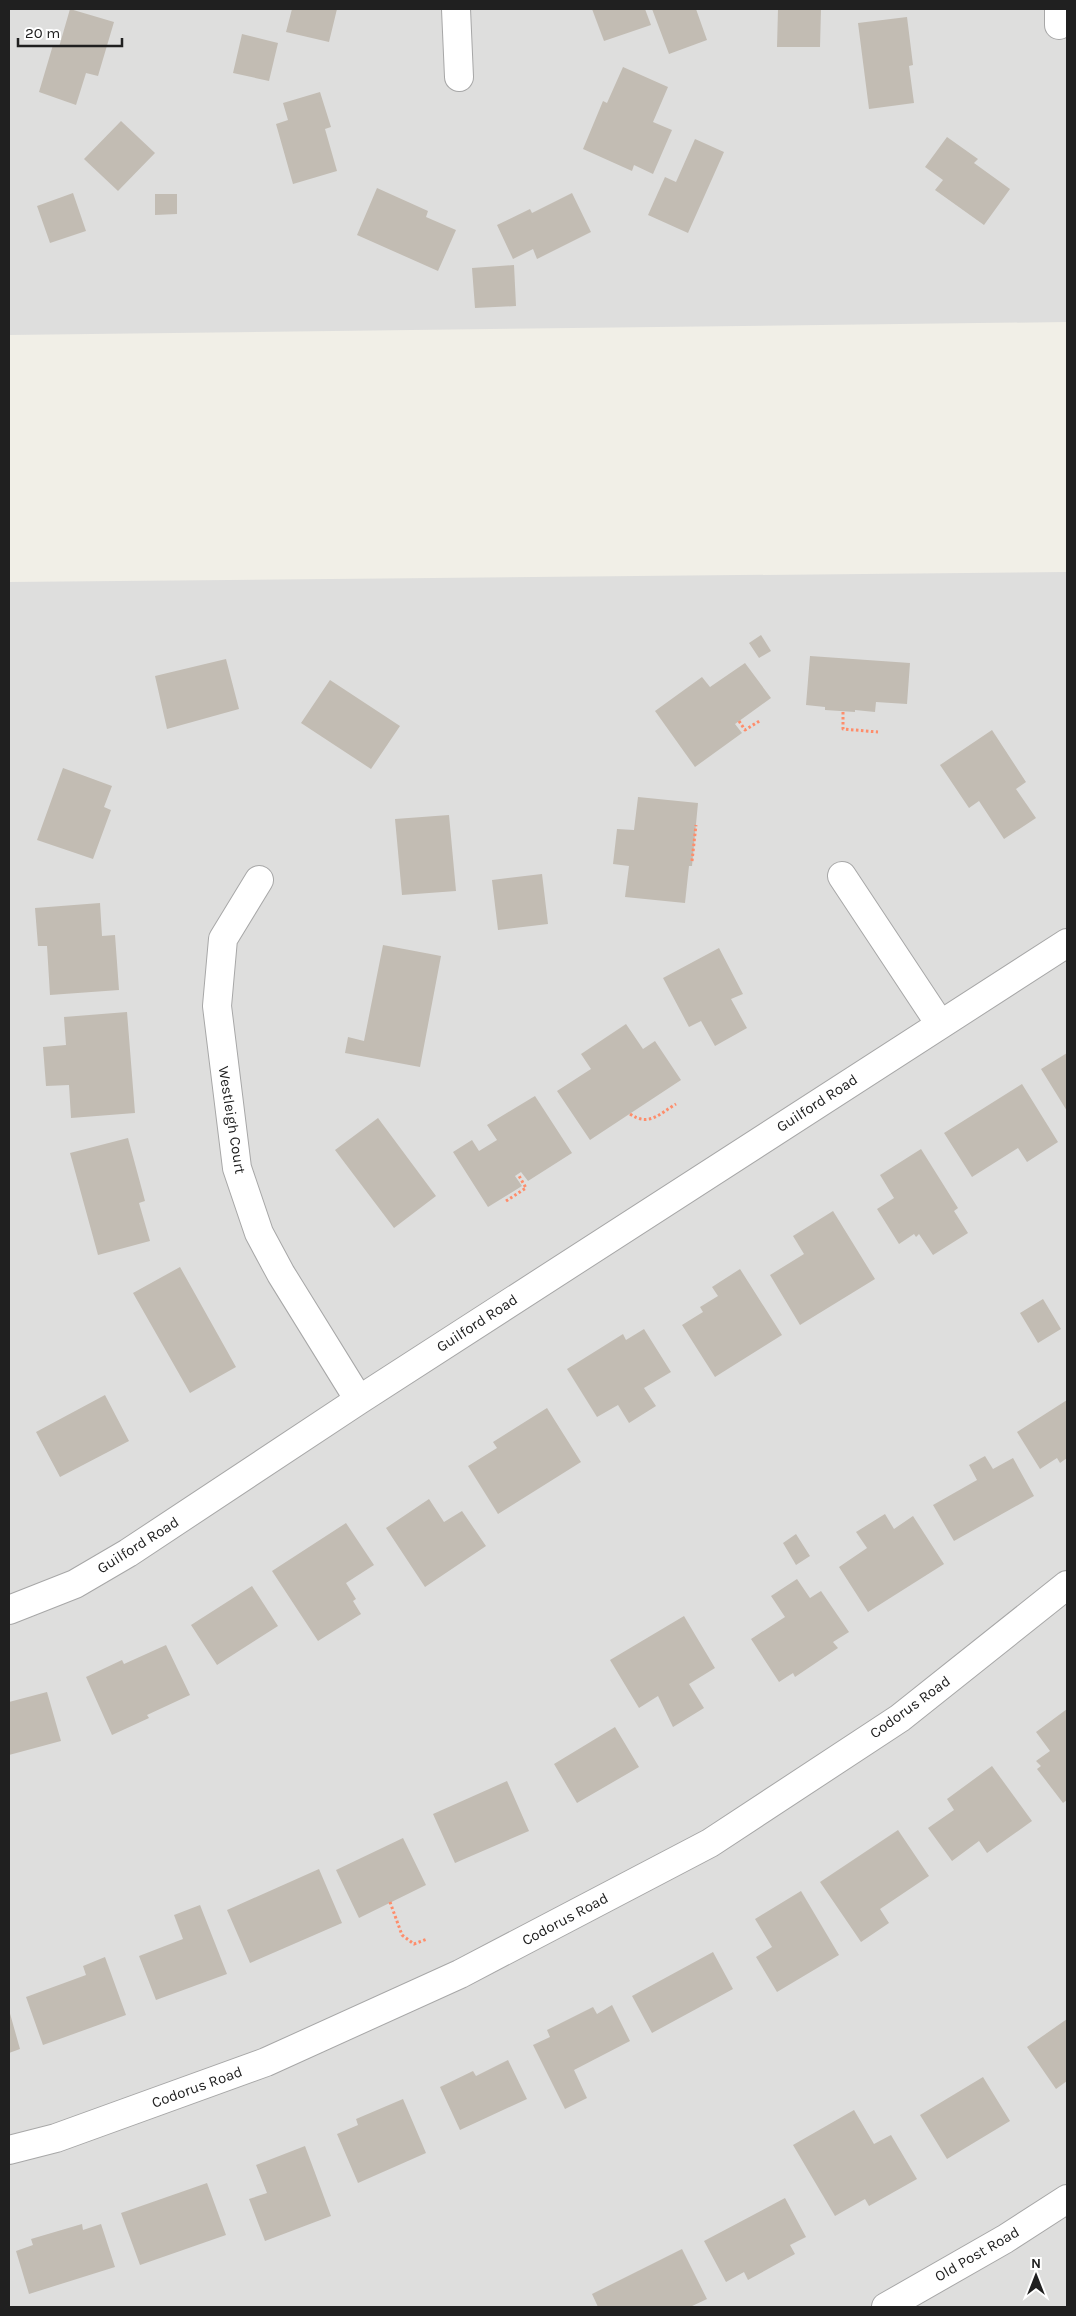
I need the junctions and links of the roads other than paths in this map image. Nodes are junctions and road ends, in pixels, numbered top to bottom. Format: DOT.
graph roads {
  1 [pos="456,9"];
  2 [pos="459,77"];
  3 [pos="842,876"];
  4 [pos="260,880"];
  5 [pos="1067,943"];
  6 [pos="940,1024"];
  7 [pos="359,1400"];
  8 [pos="1067,1586"];
  9 [pos="9,1610"];
  10 [pos="9,2150"];
  11 [pos="1067,2199"];
  12 [pos="886,2307"];
  1 -- 2 [label="street"];
  3 -- 6 [label="street"];
  4 -- 7 [label="street, Westleigh Court"];
  5 -- 6 [label="street, Guilford Road"];
  6 -- 7 [label="street, Guilford Road"];
  7 -- 9 [label="street, Guilford Road"];
  8 -- 10 [label="street, Codorus Road"];
  11 -- 12 [label="street, Old Post Road"];
}
